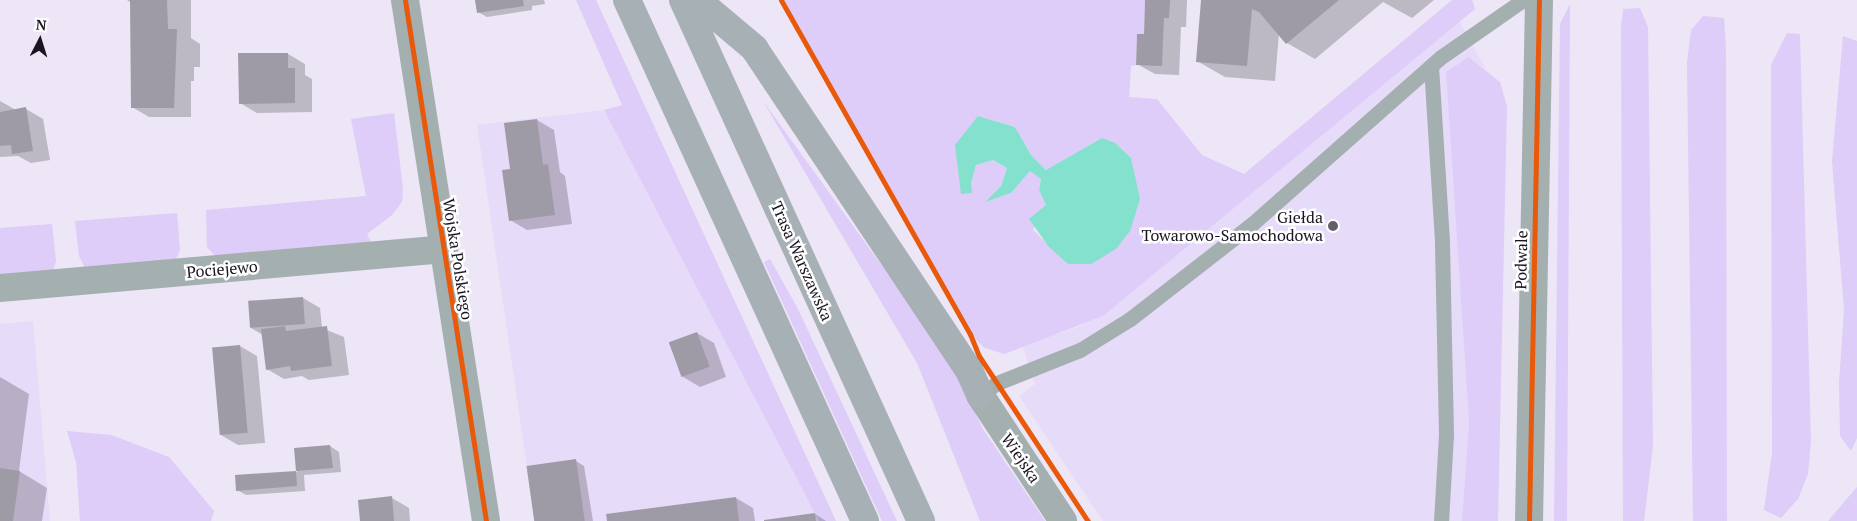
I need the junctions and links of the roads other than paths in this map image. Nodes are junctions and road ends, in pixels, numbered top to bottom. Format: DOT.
graph roads {
  1 [pos="405,0"];
  2 [pos="627,0"];
  3 [pos="683,0"];
  4 [pos="697,0"];
  5 [pos="1527,5"];
  6 [pos="1431,66"];
  7 [pos="444,249"];
  8 [pos="0,288"];
  9 [pos="980,395"];
  10 [pos="486,521"];
  11 [pos="865,521"];
  12 [pos="921,521"];
  13 [pos="1063,521"];
  14 [pos="1442,521"];
  15 [pos="1529,521"];
  1 -- 7 [label="street, Wojska Polskiego"];
  2 -- 11 [label="main road"];
  3 -- 12 [label="main road, Trasa Warszawska"];
  4 -- 9 [label="main road"];
  5 -- 6 [label="lane"];
  5 -- 15 [label="street, Podwale"];
  6 -- 9 [label="lane"];
  6 -- 14 [label="lane"];
  7 -- 8 [label="street, Pociejewo"];
  7 -- 10 [label="street, Wojska Polskiego"];
  9 -- 13 [label="street, Wiejska"];
}
